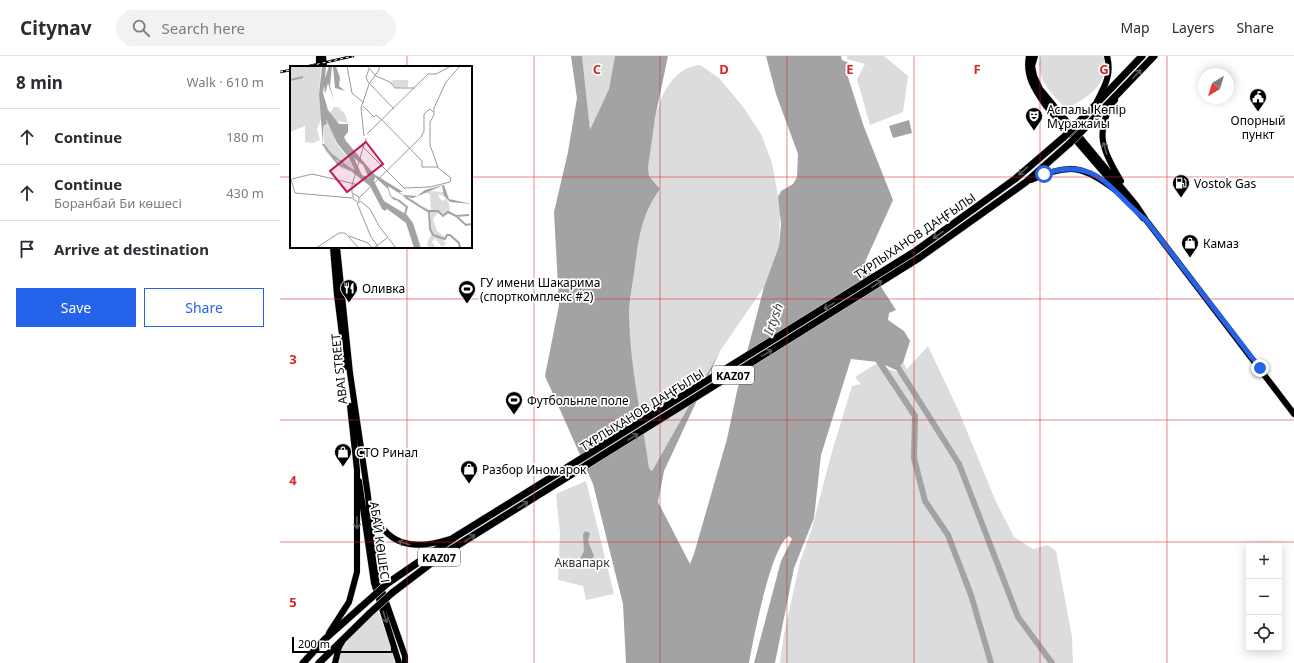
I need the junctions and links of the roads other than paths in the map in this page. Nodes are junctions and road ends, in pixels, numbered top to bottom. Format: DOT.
graph roads {
  1 [pos="323,56"];
  2 [pos="1029,56"];
  3 [pos="1035,56"];
  4 [pos="1107,56"];
  5 [pos="1142,56"];
  6 [pos="1154,56"];
  7 [pos="324,66"];
  8 [pos="1123,88"];
  9 [pos="1094,106"];
  10 [pos="1026,182"];
  11 [pos="1127,197"];
  12 [pos="972,216"];
  13 [pos="333,248"];
  14 [pos="338,248"];
  15 [pos="1294,414"];
  16 [pos="357,470"];
  17 [pos="368,496"];
  18 [pos="455,537"];
  19 [pos="352,629"];
  20 [pos="325,640"];
  21 [pos="303,663"];
  22 [pos="319,663"];
  23 [pos="335,663"];
  24 [pos="399,663"];
  25 [pos="405,663"];
  1 -- 7 [label="main road"];
  2 -- 11 [label="main road"];
  3 -- 11 [label="main road"];
  4 -- 9 [label="main road"];
  5 -- 9 [label="highway, ТҰРЛЫХАНОВ ДАҢҒЫЛЫ / KAZ07"];
  8 -- 6 [label="highway, ТҰРЛЫХАНОВ ДАҢҒЫЛЫ / KAZ07, one-way"];
  8 -- 10 [label="highway, ТҰРЛЫХАНОВ ДАҢҒЫЛЫ / KAZ07, bridge"];
  11 -- 8 [label="main road, one-way"];
  9 -- 12 [label="highway, ТҰРЛЫХАНОВ ДАҢҒЫЛЫ / KAZ07, one-way, bridge"];
  10 -- 11 [label="main road"];
  10 -- 12 [label="highway, ТҰРЛЫХАНОВ ДАҢҒЫЛЫ / KAZ07"];
  11 -- 15 [label="main road"];
  12 -- 18 [label="highway, ТҰРЛЫХАНОВ ДАҢҒЫЛЫ / KAZ07, one-way"];
  19 -- 12 [label="highway, ТҰРЛЫХАНОВ ДАҢҒЫЛЫ / KAZ07, one-way, bridge"];
  13 -- 16 [label="main road, ABAI STREET"];
  14 -- 17 [label="main road, ABAI STREET"];
  16 -- 20 [label="main road, one-way"];
  16 -- 24 [label="main road, АБАЙ КӨШЕСІ, one-way"];
  18 -- 17 [label="main road, one-way"];
  17 -- 25 [label="main road, АБАЙ КӨШЕСІ"];
  18 -- 20 [label="highway, ТҰРЛЫХАНОВ ДАҢҒЫЛЫ / KAZ07, bridge"];
  19 -- 22 [label="highway, ТҰРЛЫХАНОВ ДАҢҒЫЛЫ / KAZ07"];
  19 -- 23 [label="main road"];
  20 -- 21 [label="highway, ТҰРЛЫХАНОВ ДАҢҒЫЛЫ / KAZ07"];
}
